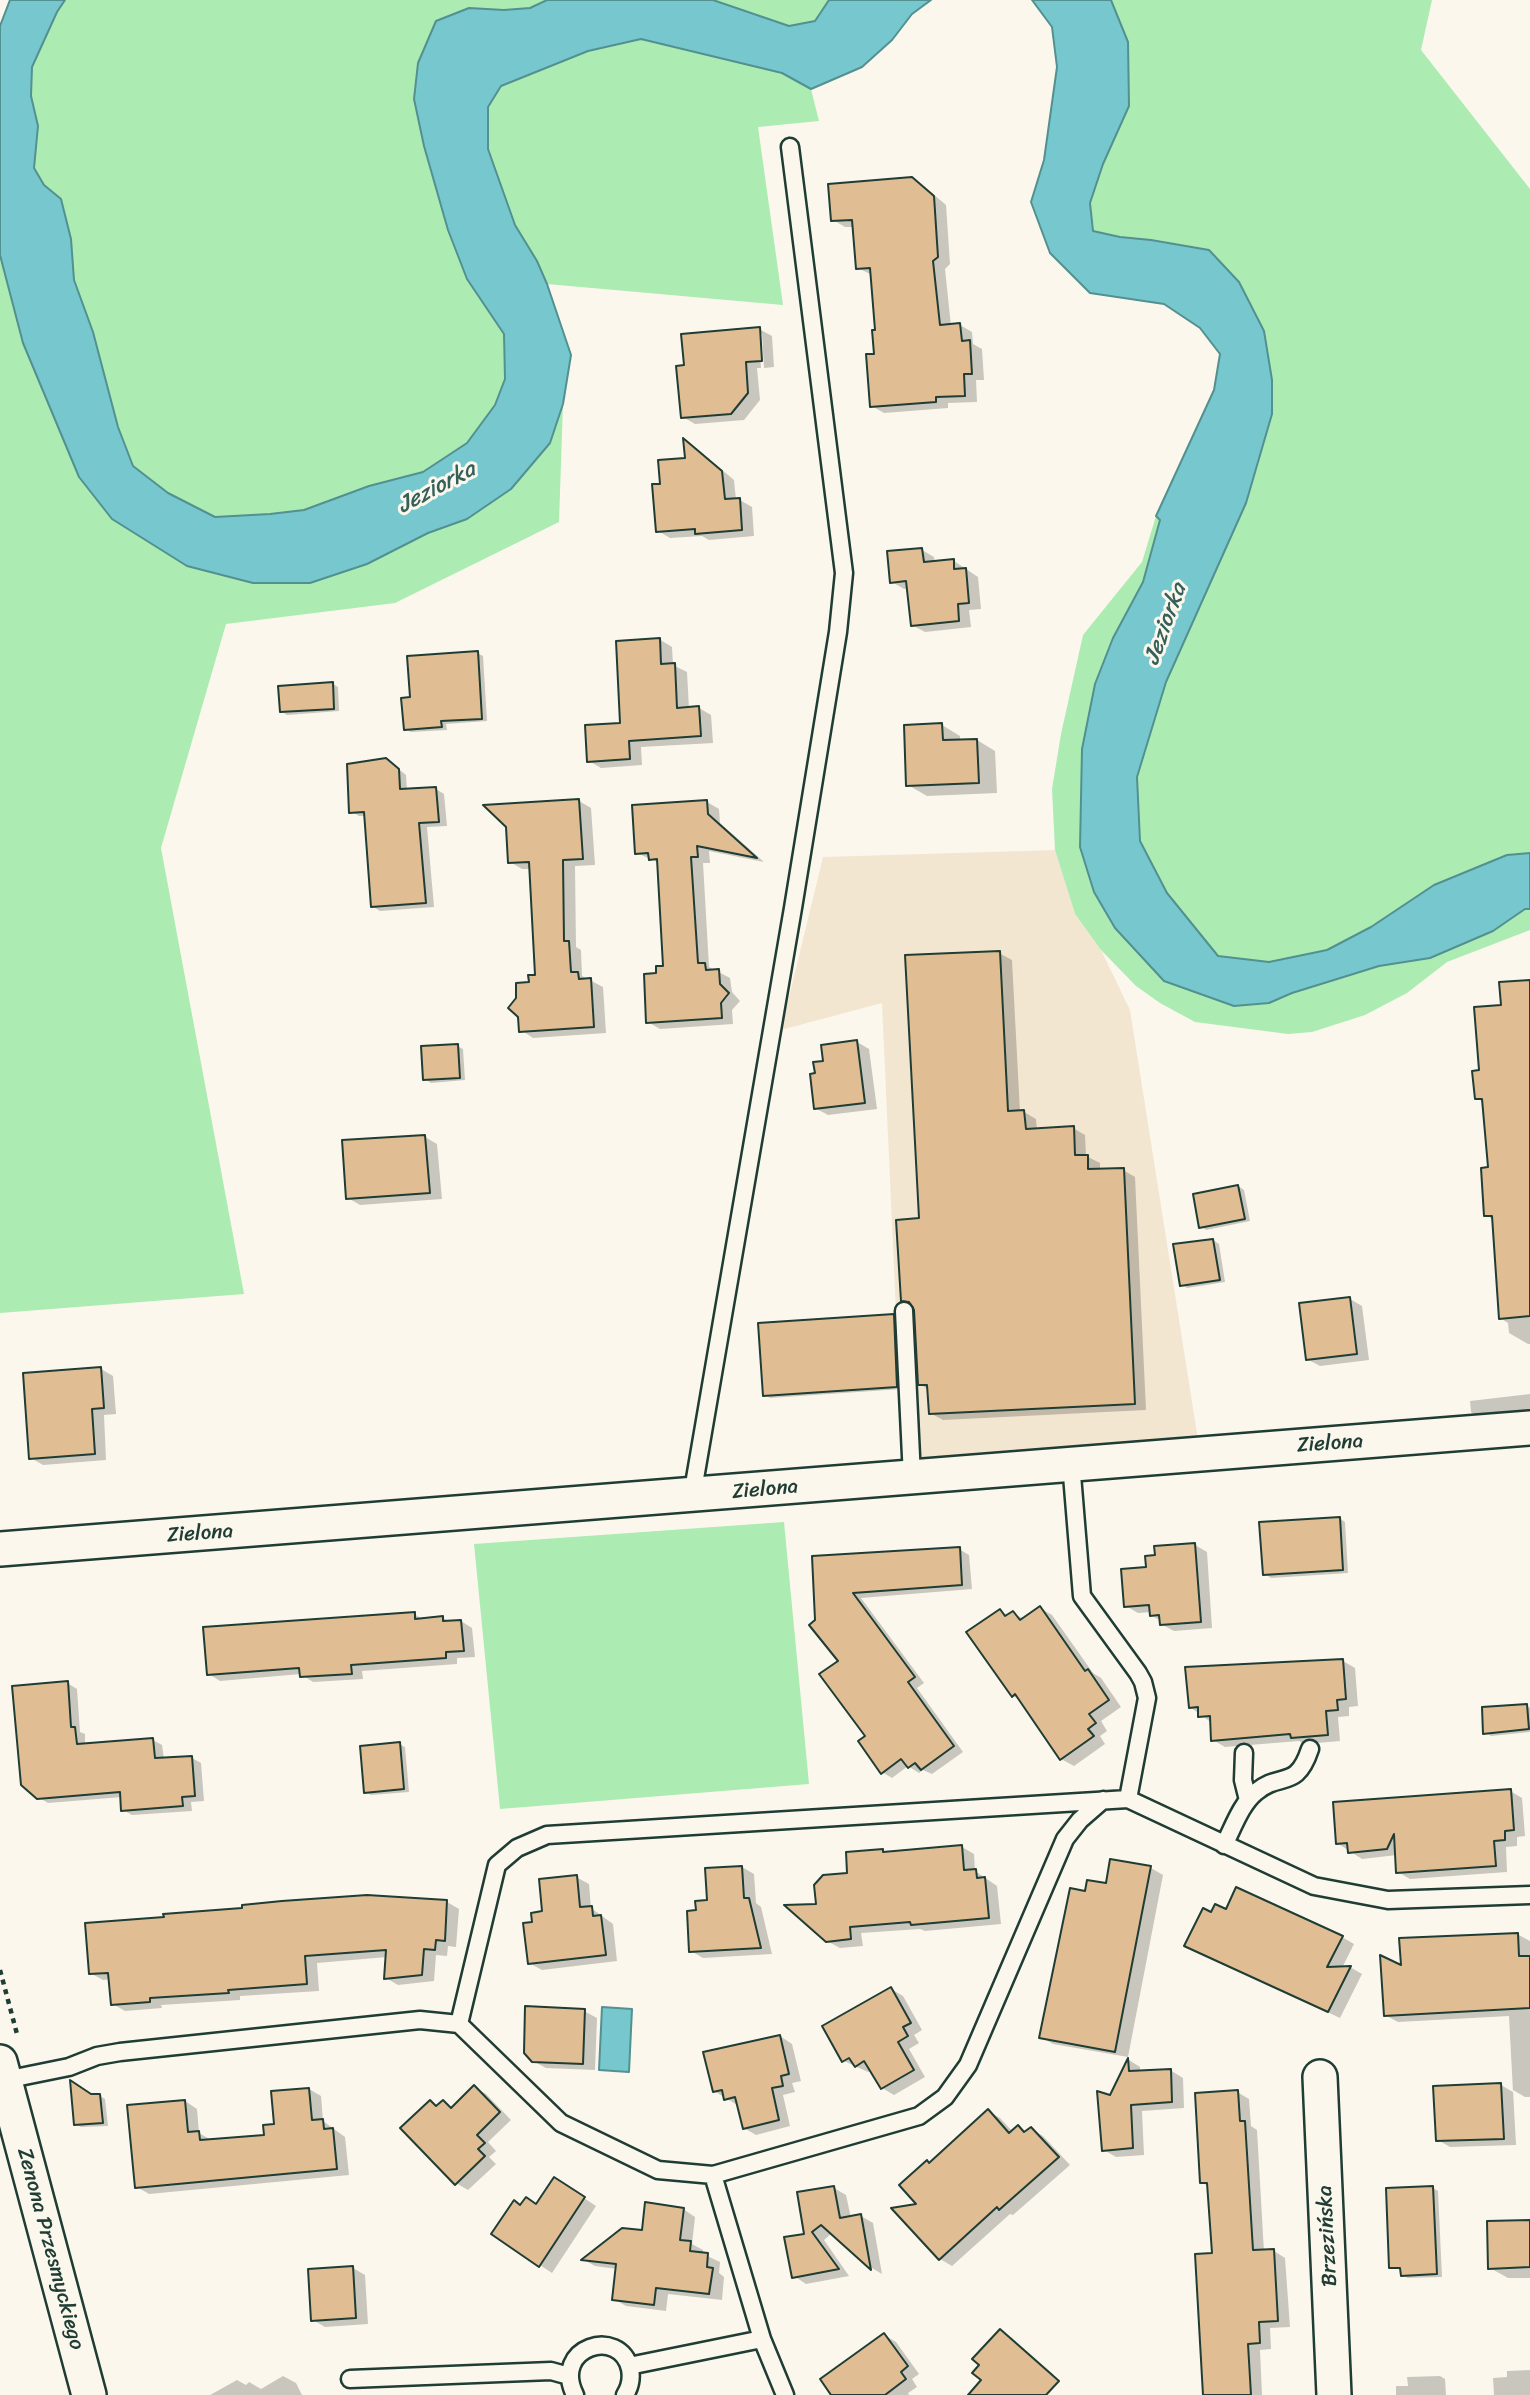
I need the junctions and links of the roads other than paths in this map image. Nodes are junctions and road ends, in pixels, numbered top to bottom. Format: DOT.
graph roads {
  1 [pos="790,147"];
  2 [pos="904,1311"];
  3 [pos="1530,1428"];
  4 [pos="1071,1463"];
  5 [pos="912,1477"];
  6 [pos="692,1496"];
  7 [pos="0,1549"];
  8 [pos="1310,1749"];
  9 [pos="1244,1753"];
  10 [pos="1128,1799"];
  11 [pos="1103,1800"];
  12 [pos="1248,1800"];
  13 [pos="1224,1844"];
  14 [pos="1530,1895"];
  15 [pos="459,2024"];
  16 [pos="1320,2077"];
  17 [pos="4,2091"];
  18 [pos="11,2148"];
  19 [pos="713,2175"];
  20 [pos="762,2339"];
  21 [pos="629,2366"];
  22 [pos="569,2376"];
  23 [pos="350,2379"];
  24 [pos="89,2395"];
  25 [pos="575,2395"];
  26 [pos="625,2395"];
  27 [pos="785,2395"];
  28 [pos="1334,2395"];
  1 -- 6 [label="lane"];
  2 -- 5 [label="lane"];
  3 -- 4 [label="street, Zielona"];
  4 -- 5 [label="street, Zielona"];
  4 -- 10 [label="lane"];
  5 -- 6 [label="street, Zielona"];
  6 -- 7 [label="street, Zielona"];
  8 -- 12 [label="lane"];
  9 -- 12 [label="lane"];
  10 -- 11 [label="lane"];
  10 -- 13 [label="lane"];
  11 -- 15 [label="lane"];
  11 -- 19 [label="lane"];
  12 -- 13 [label="lane"];
  13 -- 14 [label="lane"];
  15 -- 17 [label="lane"];
  15 -- 19 [label="lane"];
  16 -- 28 [label="street, Brzezińska"];
  17 -- 18 [label="street, Zenona Przesmyckiego"];
  18 -- 24 [label="street, Zenona Przesmyckiego"];
  19 -- 20 [label="lane"];
  20 -- 21 [label="lane"];
  20 -- 27 [label="lane"];
  21 -- 22 [label="lane"];
  21 -- 26 [label="lane"];
  22 -- 23 [label="lane"];
  22 -- 25 [label="lane"];
}
